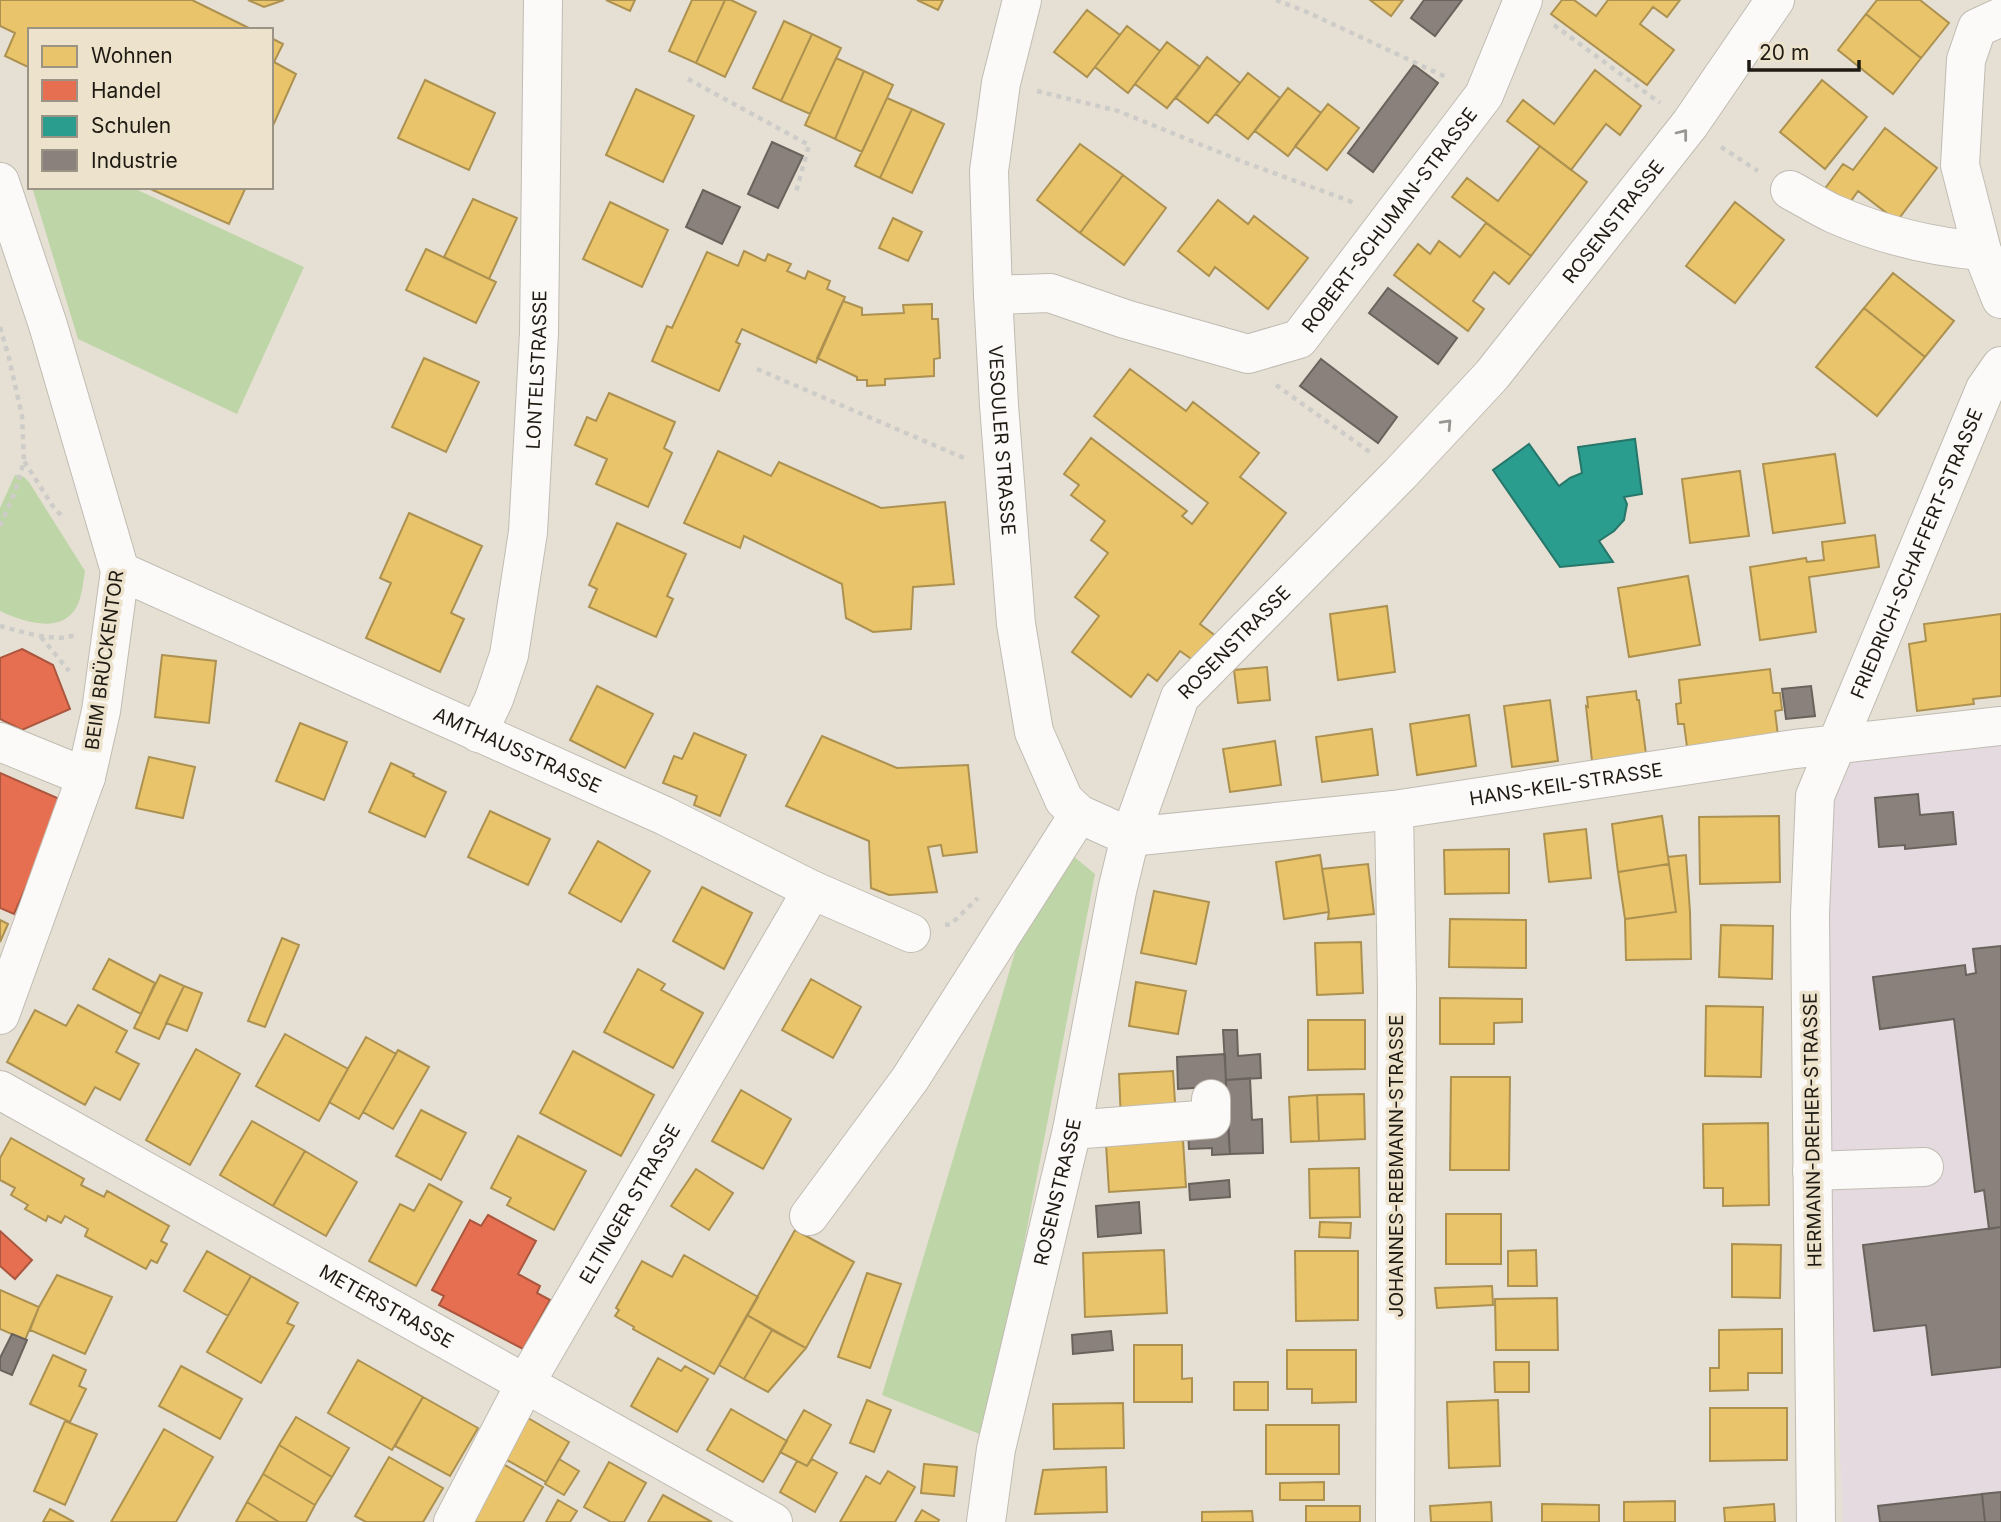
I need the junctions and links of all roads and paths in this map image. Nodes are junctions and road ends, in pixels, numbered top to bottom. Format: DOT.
graph roads {
  1 [pos="543,0"];
  2 [pos="1022,0"];
  3 [pos="1276,0"];
  4 [pos="1775,0"];
  5 [pos="1523,1"];
  6 [pos="1985,15"];
  7 [pos="688,79"];
  8 [pos="1001,83"];
  9 [pos="1484,95"];
  10 [pos="1690,124"];
  11 [pos="0,182"];
  12 [pos="1790,190"];
  13 [pos="796,192"];
  14 [pos="1392,216"];
  15 [pos="1982,251"];
  16 [pos="992,295"];
  17 [pos="2001,299"];
  18 [pos="0,327"];
  19 [pos="1248,354"];
  20 [pos="2001,366"];
  21 [pos="757,369"];
  22 [pos="964,458"];
  23 [pos="24,461"];
  24 [pos="1400,474"];
  25 [pos="64,517"];
  26 [pos="0,526"];
  27 [pos="120,571"];
  28 [pos="0,626"];
  29 [pos="78,634"];
  30 [pos="2001,726"];
  31 [pos="478,733"];
  32 [pos="0,742"];
  33 [pos="1838,744"];
  34 [pos="86,777"];
  35 [pos="1394,810"];
  36 [pos="1079,814"];
  37 [pos="1130,837"];
  38 [pos="812,890"];
  39 [pos="911,933"];
  40 [pos="0,1015"];
  41 [pos="0,1090"];
  42 [pos="1210,1099"];
  43 [pos="1072,1130"];
  44 [pos="1924,1167"];
  45 [pos="1812,1171"];
  46 [pos="809,1216"];
  47 [pos="526,1382"];
  48 [pos="453,1522"];
  49 [pos="773,1522"];
  50 [pos="986,1522"];
  51 [pos="1395,1522"];
  52 [pos="1816,1522"];
  1 -- 31 [label="street, LONTELSTRASSE"];
  2 -- 8 [label="street, VESOULER STRASSE"];
  3 -- 9 [label="path"];
  4 -- 10 [label="street, ROSENSTRASSE"];
  5 -- 9 [label="street, ROBERT-SCHUMAN-STRASSE"];
  5 -- 10 [label="path"];
  6 -- 15 [label="street"];
  7 -- 13 [label="path"];
  8 -- 14 [label="path"];
  8 -- 16 [label="street, VESOULER STRASSE"];
  9 -- 14 [label="street, ROBERT-SCHUMAN-STRASSE"];
  10 -- 12 [label="path"];
  24 -- 10 [label="street, ROSENSTRASSE, one-way"];
  11 -- 27 [label="street, BEIM BRÜCKENTOR"];
  12 -- 15 [label="street"];
  14 -- 19 [label="street, ROBERT-SCHUMAN-STRASSE"];
  15 -- 17 [label="street"];
  16 -- 19 [label="street"];
  16 -- 36 [label="street, VESOULER STRASSE"];
  18 -- 23 [label="path"];
  19 -- 24 [label="path"];
  20 -- 33 [label="street, FRIEDRICH-SCHAFFERT-STRASSE"];
  21 -- 22 [label="path"];
  23 -- 25 [label="path"];
  23 -- 26 [label="path"];
  24 -- 37 [label="street, ROSENSTRASSE"];
  27 -- 31 [label="street, AMTHAUSSTRASSE"];
  27 -- 34 [label="street, BEIM BRÜCKENTOR"];
  28 -- 29 [label="path"];
  30 -- 33 [label="street, HANS-KEIL-STRASSE"];
  31 -- 38 [label="street, AMTHAUSSTRASSE"];
  32 -- 34 [label="street"];
  33 -- 35 [label="street, HANS-KEIL-STRASSE"];
  33 -- 45 [label="street, HERMANN-DREHER-STRASSE"];
  34 -- 40 [label="street, BEIM BRÜCKENTOR"];
  35 -- 37 [label="street, HANS-KEIL-STRASSE"];
  35 -- 51 [label="street, JOHANNES-REBMANN-STRASSE"];
  36 -- 37 [label="street, VESOULER STRASSE"];
  36 -- 46 [label="street"];
  37 -- 43 [label="street, ROSENSTRASSE"];
  38 -- 39 [label="street, AMTHAUSSTRASSE"];
  38 -- 47 [label="street, ELTINGER STRASSE"];
  41 -- 47 [label="street, METERSTRASSE"];
  42 -- 43 [label="street"];
  43 -- 50 [label="street, ROSENSTRASSE"];
  44 -- 45 [label="street"];
  45 -- 52 [label="street, HERMANN-DREHER-STRASSE"];
  47 -- 48 [label="street, ELTINGER STRASSE"];
  47 -- 49 [label="street, METERSTRASSE"];
}
